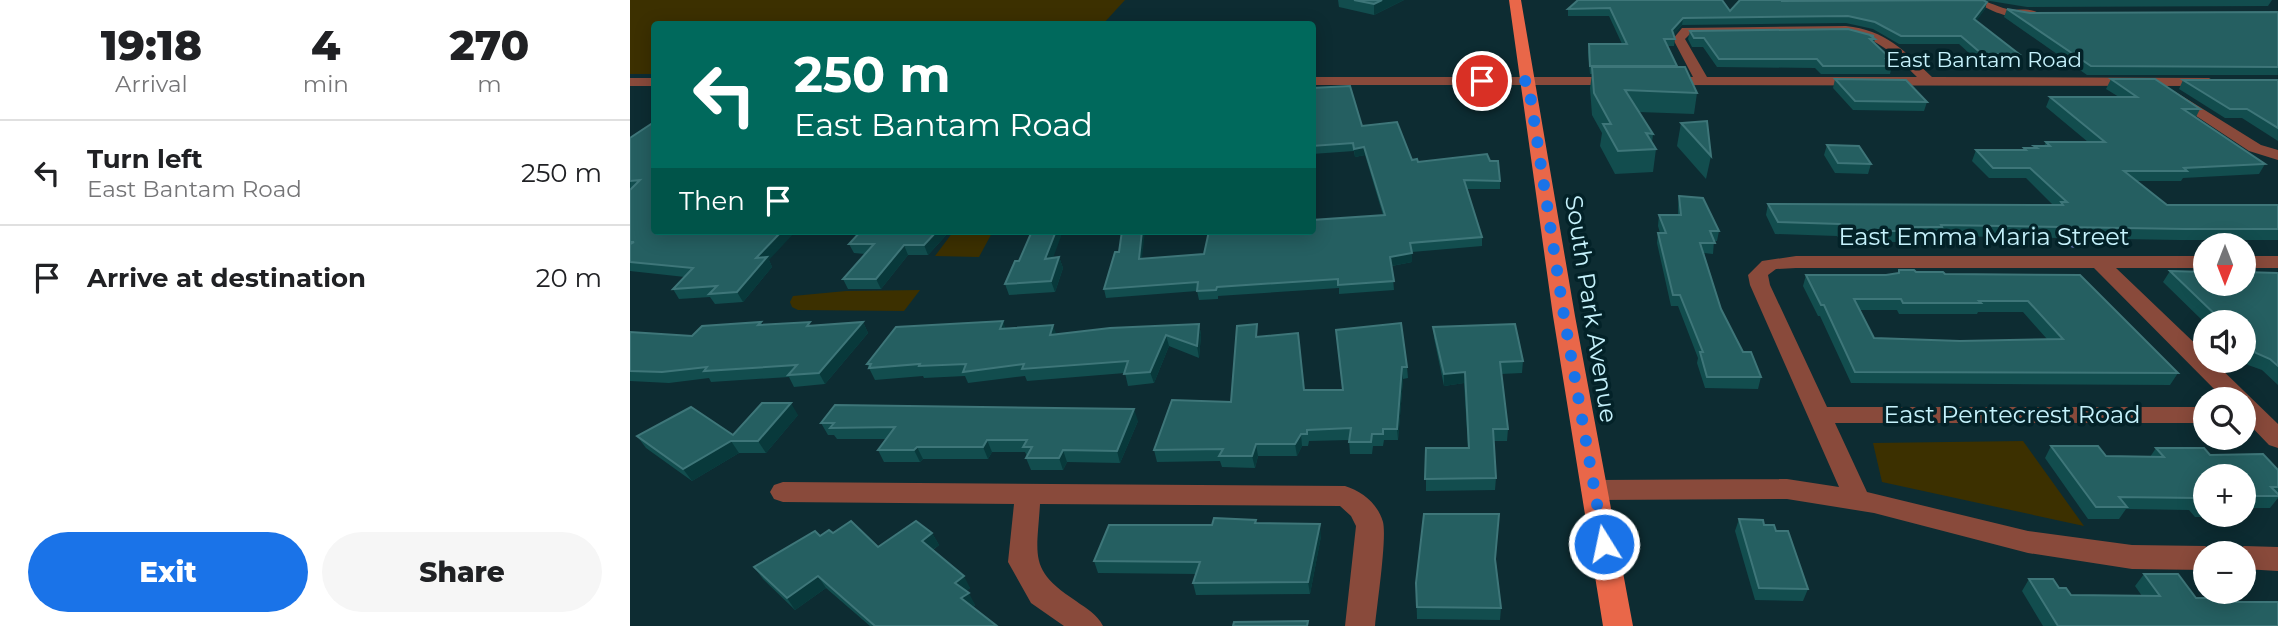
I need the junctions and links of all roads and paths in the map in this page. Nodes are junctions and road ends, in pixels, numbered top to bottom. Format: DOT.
graph roads {
  1 [pos="1515,0"];
  2 [pos="1980,0"];
  3 [pos="2049,14"];
  4 [pos="1316,81"];
  5 [pos="1528,81"];
  6 [pos="1627,81"];
  7 [pos="1652,81"];
  8 [pos="1702,81"];
  9 [pos="1928,81"];
  10 [pos="630,82"];
  11 [pos="651,82"];
  12 [pos="2154,82"];
  13 [pos="2219,82"];
  14 [pos="2273,157"];
  15 [pos="2099,262"];
  16 [pos="2193,262"];
  17 [pos="2256,262"];
  18 [pos="2278,262"];
  19 [pos="2224,387"];
  20 [pos="1818,415"];
  21 [pos="2193,415"];
  22 [pos="2256,418"];
  23 [pos="2278,439"];
  24 [pos="1594,490"];
  25 [pos="783,492"];
  26 [pos="1028,492"];
  27 [pos="1858,501"];
  28 [pos="2193,558"];
  29 [pos="2256,558"];
  30 [pos="2278,559"];
  31 [pos="1088,626"];
  32 [pos="1360,626"];
  33 [pos="1618,626"];
  1 -- 5 [label="main road, South Park Avenue"];
  2 -- 3 [label="street"];
  4 -- 5 [label="street"];
  5 -- 6 [label="street"];
  5 -- 24 [label="main road, South Park Avenue"];
  7 -- 8 [label="street, East Bantam Road"];
  8 -- 9 [label="street, East Bantam Road"];
  8 -- 9 [label="street"];
  9 -- 12 [label="street, East Bantam Road"];
  10 -- 11 [label="street"];
  12 -- 13 [label="street, East Bantam Road"];
  12 -- 14 [label="street"];
  15 -- 16 [label="street, East Emma Maria Street"];
  15 -- 19 [label="street"];
  15 -- 20 [label="street, East Emma Maria Street"];
  17 -- 18 [label="street"];
  20 -- 21 [label="street, East Pentecrest Road"];
  20 -- 27 [label="street"];
  22 -- 23 [label="street"];
  24 -- 27 [label="street"];
  24 -- 33 [label="main road, South Park Avenue"];
  25 -- 26 [label="street"];
  26 -- 31 [label="street"];
  26 -- 32 [label="street"];
  27 -- 28 [label="street"];
  29 -- 30 [label="street"];
}
